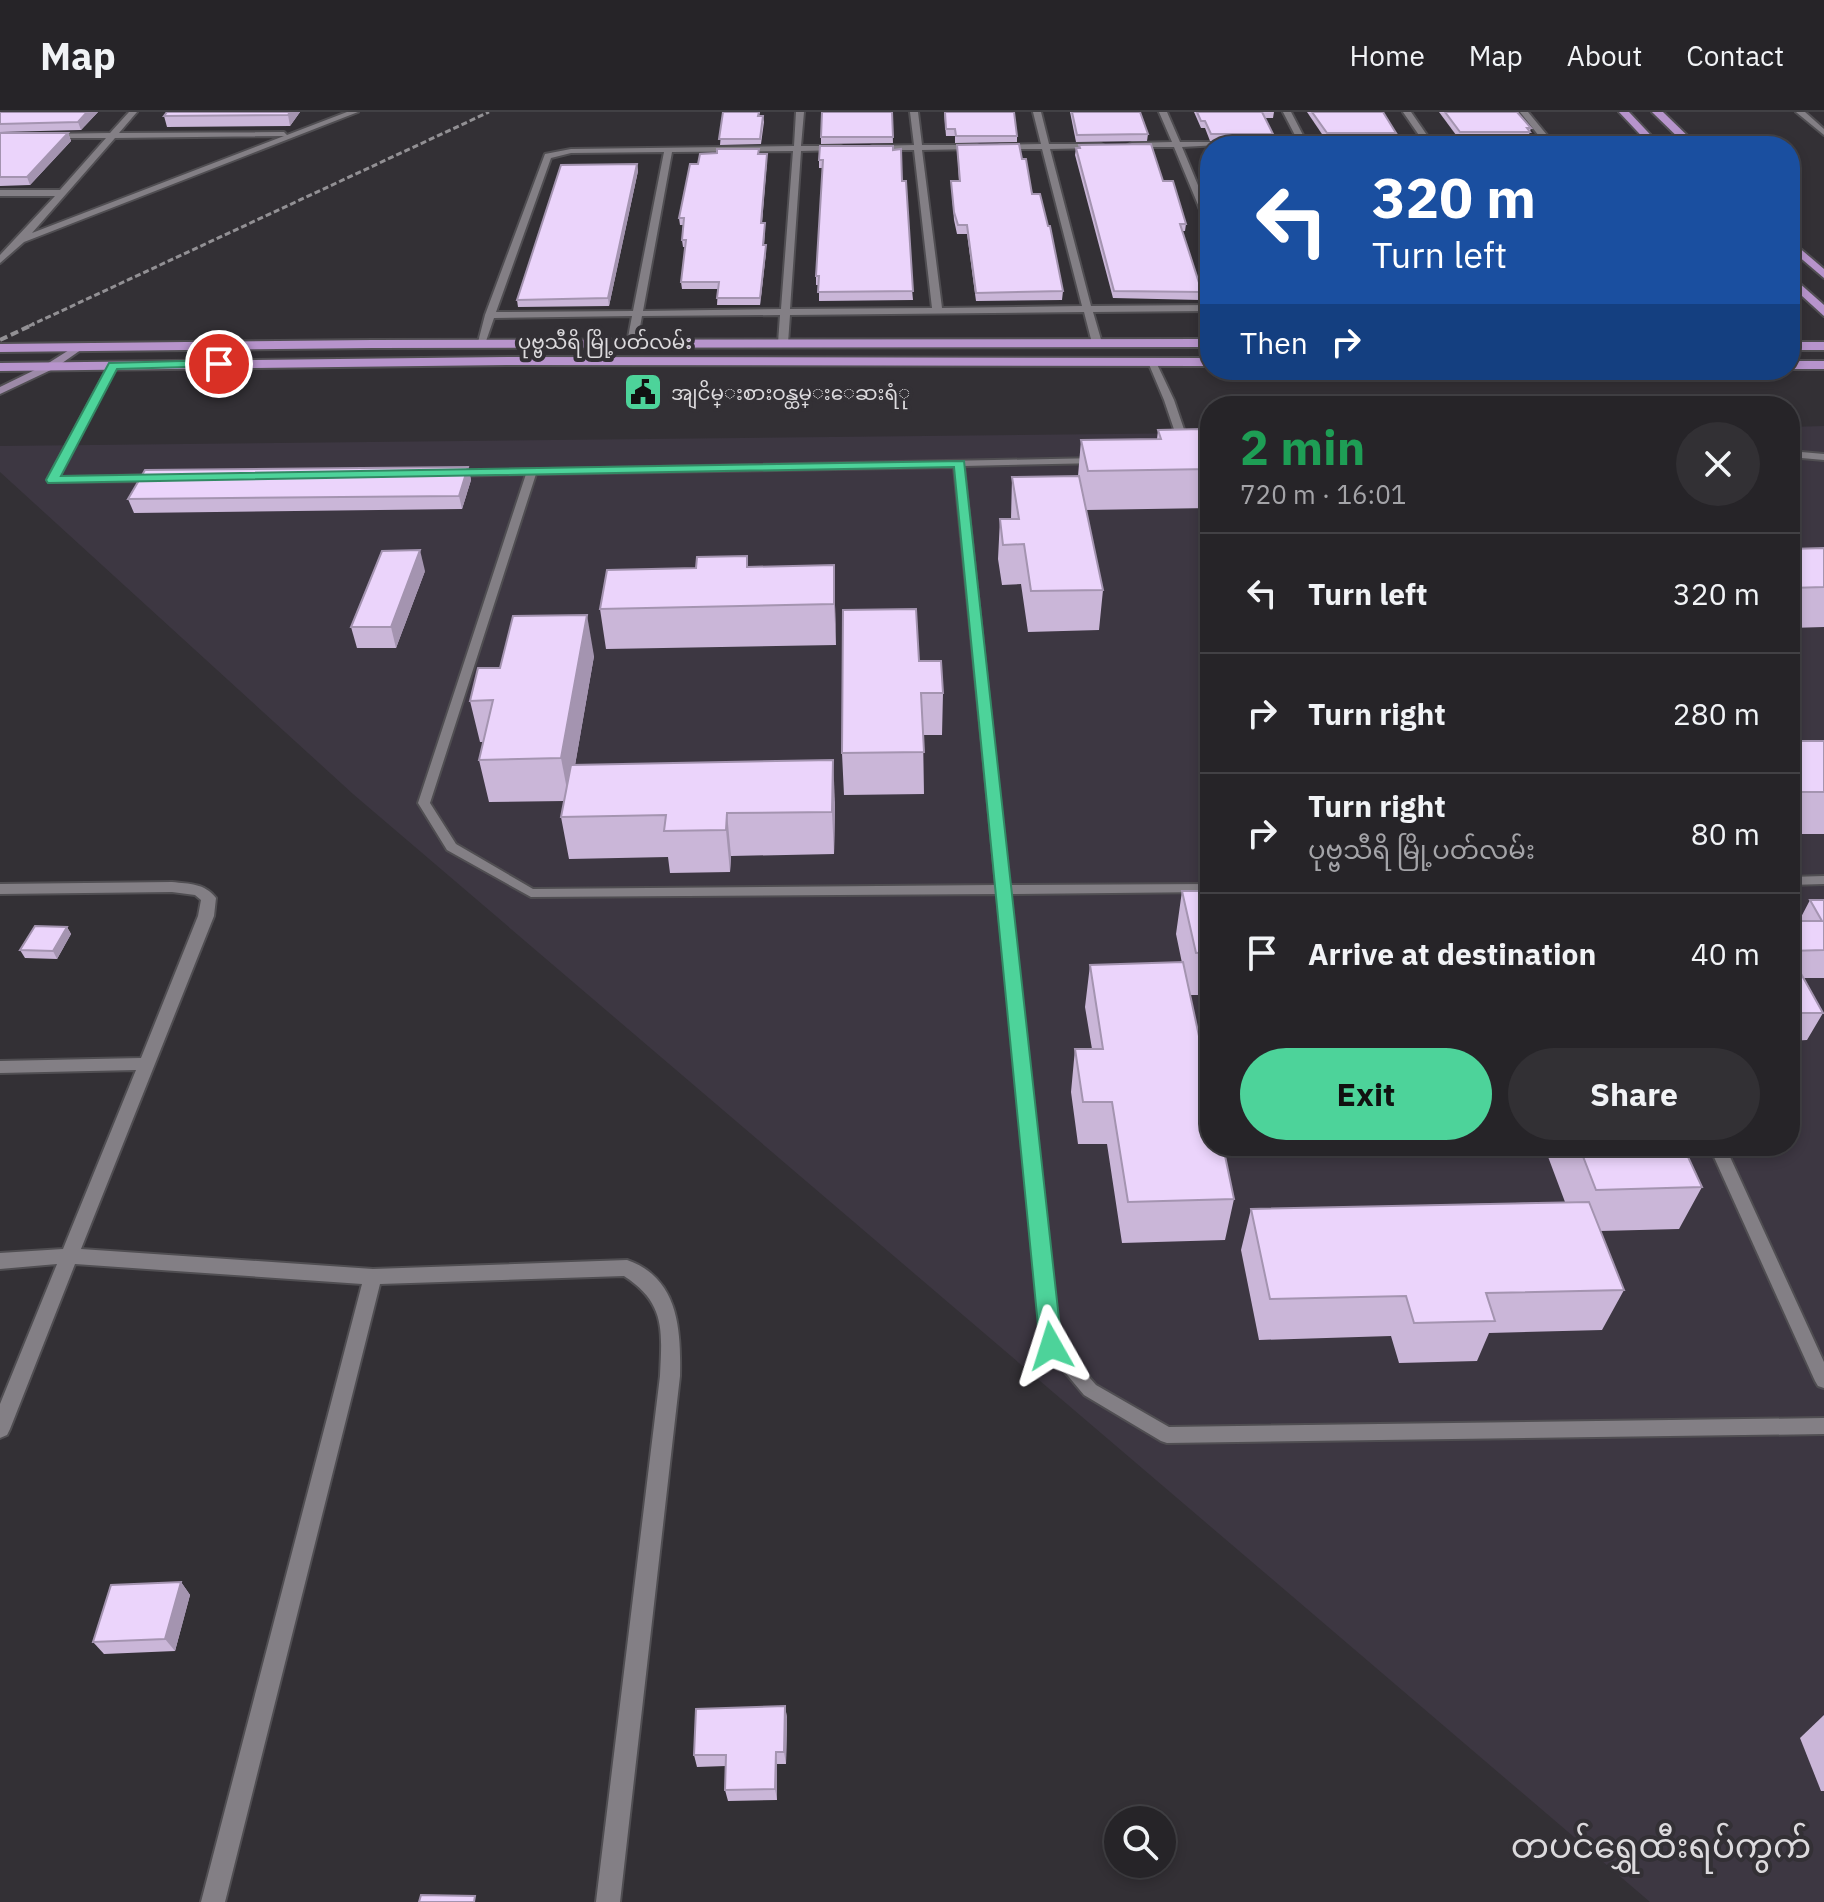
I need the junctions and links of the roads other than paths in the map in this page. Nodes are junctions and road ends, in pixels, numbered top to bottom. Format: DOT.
graph roads {
  1 [pos="133,112"];
  2 [pos="354,112"];
  3 [pos="800,112"];
  4 [pos="914,112"];
  5 [pos="1037,112"];
  6 [pos="1163,112"];
  7 [pos="1287,112"];
  8 [pos="1407,112"];
  9 [pos="1524,112"];
  10 [pos="1624,112"];
  11 [pos="1657,112"];
  12 [pos="1800,112"];
  13 [pos="1824,133"];
  14 [pos="294,134"];
  15 [pos="31,136"];
  16 [pos="110,136"];
  17 [pos="1299,136"];
  18 [pos="1424,136"];
  19 [pos="1543,136"];
  20 [pos="1647,136"];
  21 [pos="1682,136"];
  22 [pos="1176,144"];
  23 [pos="1200,144"];
  24 [pos="916,147"];
  25 [pos="1046,147"];
  26 [pos="799,149"];
  27 [pos="668,150"];
  28 [pos="0,193"];
  29 [pos="61,193"];
  30 [pos="1200,200"];
  31 [pos="21,240"];
  32 [pos="1800,252"];
  33 [pos="0,259"];
  34 [pos="1824,275"];
  35 [pos="1800,288"];
  36 [pos="1200,308"];
  37 [pos="937,309"];
  38 [pos="1087,309"];
  39 [pos="786,310"];
  40 [pos="1824,312"];
  41 [pos="638,313"];
  42 [pos="490,315"];
  43 [pos="632,343"];
  44 [pos="783,343"];
  45 [pos="1097,343"];
  46 [pos="1200,343"];
  47 [pos="480,344"];
  48 [pos="1800,346"];
  49 [pos="1824,346"];
  50 [pos="80,347"];
  51 [pos="0,348"];
  52 [pos="1152,362"];
  53 [pos="1200,362"];
  54 [pos="113,365"];
  55 [pos="1800,365"];
  56 [pos="1824,365"];
  57 [pos="51,366"];
  58 [pos="0,367"];
  59 [pos="0,391"];
  60 [pos="1800,455"];
  61 [pos="1824,457"];
  62 [pos="1189,459"];
  63 [pos="1112,460"];
  64 [pos="959,464"];
  65 [pos="532,471"];
  66 [pos="436,473"];
  67 [pos="164,478"];
  68 [pos="1824,880"];
  69 [pos="1800,881"];
  70 [pos="1200,888"];
  71 [pos="0,889"];
  72 [pos="1002,889"];
  73 [pos="145,1064"];
  74 [pos="0,1067"];
  75 [pos="1722,1156"];
  76 [pos="70,1256"];
  77 [pos="0,1261"];
  78 [pos="373,1277"];
  79 [pos="1824,1381"];
  80 [pos="1824,1426"];
  81 [pos="0,1429"];
  82 [pos="213,1902"];
  83 [pos="608,1902"];
  1 -- 16 [label="street"];
  2 -- 14 [label="street"];
  3 -- 26 [label="street"];
  4 -- 24 [label="street"];
  5 -- 25 [label="street"];
  6 -- 22 [label="street"];
  7 -- 17 [label="street"];
  8 -- 18 [label="street"];
  9 -- 19 [label="street"];
  10 -- 20 [label="main road"];
  11 -- 21 [label="main road"];
  12 -- 13 [label="street"];
  14 -- 16 [label="street"];
  14 -- 31 [label="street"];
  15 -- 16 [label="street"];
  16 -- 29 [label="street"];
  22 -- 23 [label="street"];
  22 -- 25 [label="street"];
  22 -- 30 [label="street"];
  24 -- 25 [label="street"];
  24 -- 26 [label="street"];
  24 -- 37 [label="street"];
  25 -- 38 [label="street"];
  26 -- 27 [label="street"];
  26 -- 39 [label="street"];
  27 -- 41 [label="street"];
  27 -- 42 [label="street"];
  28 -- 29 [label="street"];
  29 -- 31 [label="street"];
  31 -- 33 [label="street"];
  32 -- 34 [label="main road"];
  35 -- 40 [label="main road"];
  36 -- 38 [label="street"];
  37 -- 38 [label="street"];
  37 -- 39 [label="street"];
  38 -- 45 [label="street"];
  39 -- 41 [label="street"];
  39 -- 44 [label="street"];
  41 -- 42 [label="street"];
  41 -- 43 [label="street"];
  42 -- 47 [label="street"];
  43 -- 44 [label="main road, ပုဗ္ဗသီရိ မြို့ပတ်လမ်း"];
  43 -- 47 [label="main road, ပုဗ္ဗသီရိ မြို့ပတ်လမ်း"];
  44 -- 45 [label="main road, ပုဗ္ဗသီရိ မြို့ပတ်လမ်း"];
  45 -- 46 [label="main road, ပုဗ္ဗသီရိ မြို့ပတ်လမ်း"];
  47 -- 50 [label="main road, ပုဗ္ဗသီရိ မြို့ပတ်လမ်း"];
  48 -- 49 [label="main road"];
  50 -- 51 [label="main road, ပုဗ္ဗသီရိ မြို့ပတ်လမ်း"];
  50 -- 57 [label="main road"];
  52 -- 53 [label="main road, ပုဗ္ဗသီရိ မြို့ပတ်လမ်း"];
  52 -- 54 [label="main road, ပုဗ္ဗသီရိ မြို့ပတ်လမ်း"];
  52 -- 62 [label="lane"];
  54 -- 57 [label="main road, ပုဗ္ဗသီရိ မြို့ပတ်လမ်း"];
  54 -- 67 [label="lane"];
  55 -- 56 [label="main road"];
  57 -- 58 [label="main road, ပုဗ္ဗသီရိ မြို့ပတ်လမ်း"];
  57 -- 59 [label="main road"];
  60 -- 61 [label="lane"];
  63 -- 64 [label="lane"];
  64 -- 65 [label="lane"];
  64 -- 72 [label="lane"];
  65 -- 66 [label="lane"];
  65 -- 72 [label="lane"];
  68 -- 69 [label="lane"];
  70 -- 72 [label="lane"];
  71 -- 73 [label="street"];
  72 -- 80 [label="lane"];
  73 -- 74 [label="street"];
  73 -- 76 [label="street"];
  75 -- 79 [label="lane"];
  76 -- 77 [label="street"];
  76 -- 78 [label="street"];
  76 -- 81 [label="street"];
  78 -- 82 [label="street"];
  78 -- 83 [label="street"];
}
